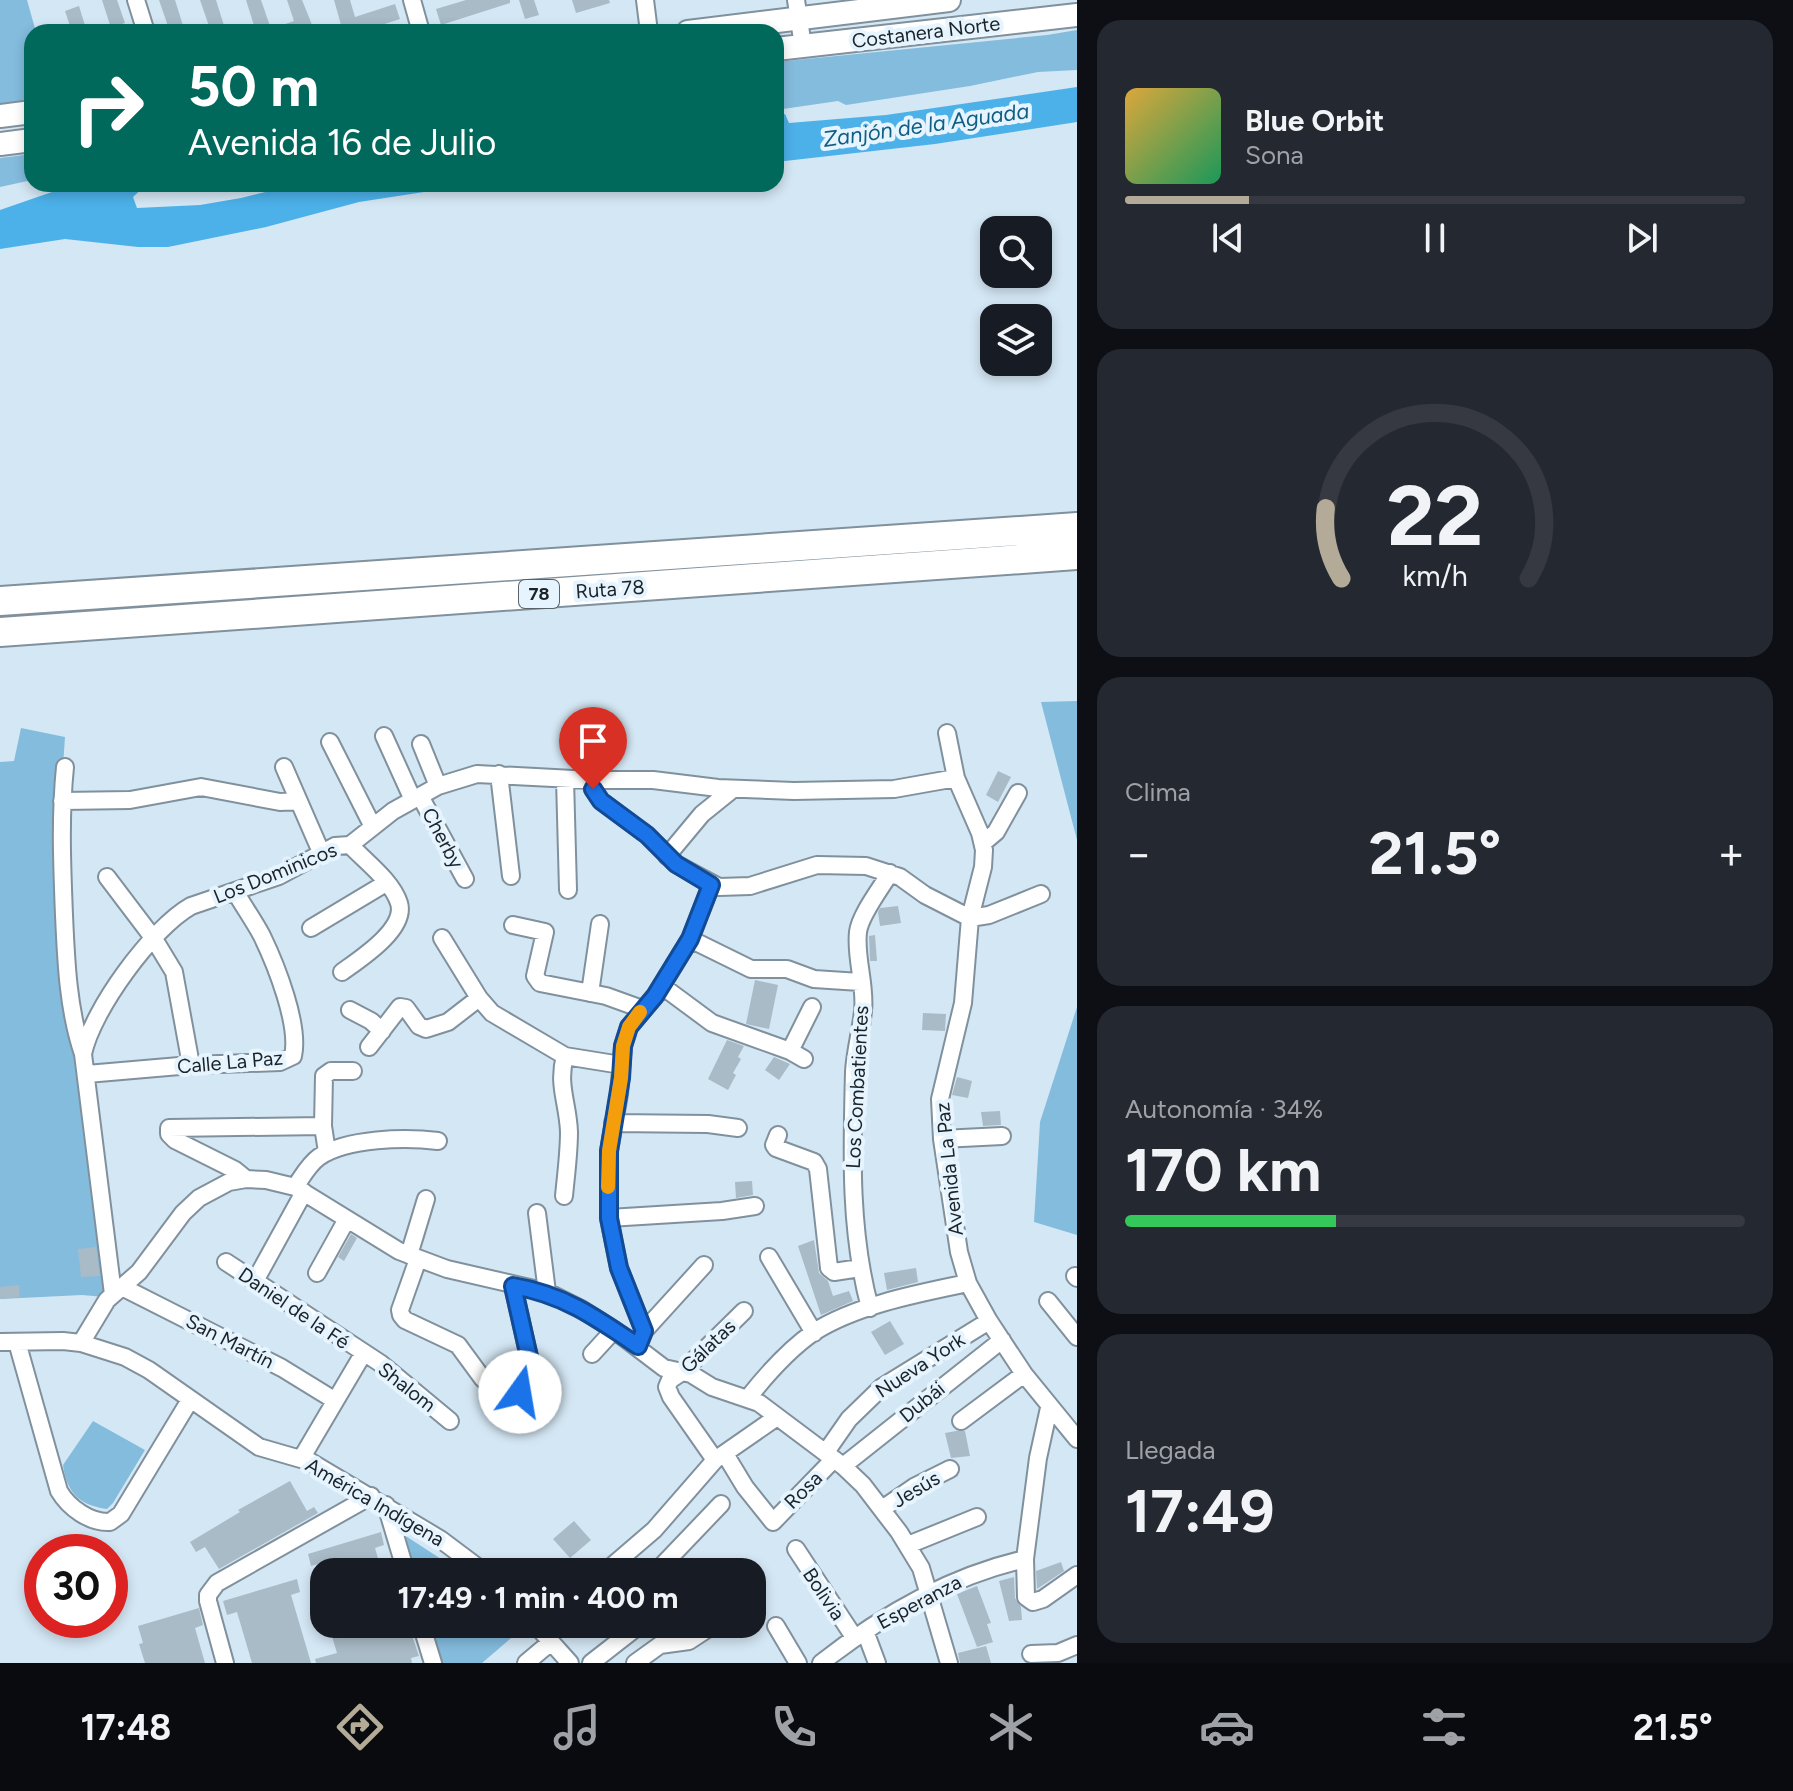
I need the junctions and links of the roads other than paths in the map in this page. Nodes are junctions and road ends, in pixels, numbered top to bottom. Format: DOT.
graph roads {
  1 [pos="136,0"];
  2 [pos="412,0"];
  3 [pos="645,0"];
  4 [pos="949,0"];
  5 [pos="797,9"];
  6 [pos="1077,15"];
  7 [pos="144,24"];
  8 [pos="419,24"];
  9 [pos="648,24"];
  10 [pos="726,24"];
  11 [pos="803,46"];
  12 [pos="784,48"];
  13 [pos="24,113"];
  14 [pos="0,116"];
  15 [pos="24,141"];
  16 [pos="0,144"];
  17 [pos="1077,527"];
  18 [pos="1077,555"];
  19 [pos="0,601"];
  20 [pos="0,632"];
  21 [pos="947,733"];
  22 [pos="384,736"];
  23 [pos="330,742"];
  24 [pos="421,744"];
  25 [pos="65,767"];
  26 [pos="284,767"];
  27 [pos="499,774"];
  28 [pos="956,778"];
  29 [pos="565,779"];
  30 [pos="592,780"];
  31 [pos="438,786"];
  32 [pos="733,789"];
  33 [pos="1018,793"];
  34 [pos="416,798"];
  35 [pos="62,801"];
  36 [pos="298,801"];
  37 [pos="373,827"];
  38 [pos="983,843"];
  39 [pos="350,845"];
  40 [pos="321,852"];
  41 [pos="667,856"];
  42 [pos="890,873"];
  43 [pos="511,876"];
  44 [pos="107,877"];
  45 [pos="465,879"];
  46 [pos="386,883"];
  47 [pos="711,885"];
  48 [pos="568,890"];
  49 [pos="236,893"];
  50 [pos="1041,894"];
  51 [pos="970,918"];
  52 [pos="600,924"];
  53 [pos="513,925"];
  54 [pos="311,928"];
  55 [pos="442,938"];
  56 [pos="154,939"];
  57 [pos="690,939"];
  58 [pos="342,972"];
  59 [pos="860,982"];
  60 [pos="662,986"];
  61 [pos="590,993"];
  62 [pos="479,998"];
  63 [pos="812,1007"];
  64 [pos="642,1009"];
  65 [pos="350,1010"];
  66 [pos="382,1031"];
  67 [pos="369,1047"];
  68 [pos="83,1054"];
  69 [pos="565,1056"];
  70 [pos="191,1065"];
  71 [pos="621,1065"];
  72 [pos="353,1071"];
  73 [pos="87,1074"];
  74 [pos="613,1123"];
  75 [pos="323,1126"];
  76 [pos="738,1128"];
  77 [pos="778,1135"];
  78 [pos="1002,1136"];
  79 [pos="942,1139"];
  80 [pos="438,1141"];
  81 [pos="327,1152"];
  82 [pos="246,1179"];
  83 [pos="300,1189"];
  84 [pos="564,1196"];
  85 [pos="426,1199"];
  86 [pos="755,1206"];
  87 [pos="537,1213"];
  88 [pos="609,1218"];
  89 [pos="347,1219"];
  90 [pos="413,1257"];
  91 [pos="769,1257"];
  92 [pos="226,1262"];
  93 [pos="704,1265"];
  94 [pos="860,1268"];
  95 [pos="317,1273"];
  96 [pos="255,1281"];
  97 [pos="968,1283"];
  98 [pos="513,1286"];
  99 [pos="117,1291"];
  100 [pos="547,1292"];
  101 [pos="1048,1301"];
  102 [pos="870,1308"];
  103 [pos="744,1311"];
  104 [pos="989,1321"];
  105 [pos="614,1330"];
  106 [pos="814,1333"];
  107 [pos="1077,1337"];
  108 [pos="641,1339"];
  109 [pos="1002,1340"];
  110 [pos="8,1342"];
  111 [pos="81,1343"];
  112 [pos="363,1354"];
  113 [pos="592,1354"];
  114 [pos="682,1372"];
  115 [pos="1024,1374"];
  116 [pos="483,1379"];
  117 [pos="748,1398"];
  118 [pos="190,1400"];
  119 [pos="334,1400"];
  120 [pos="525,1407"];
  121 [pos="1049,1408"];
  122 [pos="777,1417"];
  123 [pos="450,1421"];
  124 [pos="961,1421"];
  125 [pos="1077,1439"];
  126 [pos="720,1457"];
  127 [pos="301,1459"];
  128 [pos="834,1459"];
  129 [pos="950,1469"];
  130 [pos="371,1496"];
  131 [pos="721,1504"];
  132 [pos="386,1505"];
  133 [pos="882,1509"];
  134 [pos="977,1517"];
  135 [pos="908,1545"];
  136 [pos="796,1549"];
  137 [pos="402,1558"];
  138 [pos="467,1558"];
  139 [pos="621,1558"];
  140 [pos="669,1558"];
  141 [pos="1025,1559"];
  142 [pos="1077,1575"];
  143 [pos="929,1594"];
  144 [pos="776,1626"];
  145 [pos="859,1634"];
  146 [pos="425,1638"];
  147 [pos="547,1638"];
  148 [pos="623,1638"];
  149 [pos="694,1638"];
  150 [pos="551,1642"];
  151 [pos="1077,1645"];
  152 [pos="1031,1654"];
  153 [pos="225,1663"];
  154 [pos="433,1663"];
  155 [pos="526,1663"];
  156 [pos="570,1663"];
  157 [pos="591,1663"];
  158 [pos="635,1663"];
  159 [pos="798,1663"];
  160 [pos="821,1663"];
  161 [pos="877,1663"];
  162 [pos="949,1663"];
  1 -- 7 [label="street"];
  2 -- 8 [label="street"];
  3 -- 9 [label="street"];
  4 -- 5 [label="street, Costanera Norte"];
  5 -- 10 [label="street, Costanera Norte"];
  5 -- 11 [label="street"];
  6 -- 11 [label="street, Costanera Norte"];
  11 -- 12 [label="street, Costanera Norte"];
  13 -- 14 [label="street"];
  15 -- 16 [label="street"];
  17 -- 19 [label="highway, Ruta 78 / 78"];
  18 -- 20 [label="highway, Ruta 78 / 78"];
  21 -- 28 [label="street, Avenida La Paz"];
  22 -- 34 [label="street, Cherby"];
  23 -- 37 [label="street"];
  24 -- 31 [label="street"];
  25 -- 35 [label="street"];
  26 -- 36 [label="street"];
  27 -- 29 [label="street, Los Dominicos"];
  27 -- 31 [label="street, Los Dominicos"];
  27 -- 43 [label="street"];
  28 -- 32 [label="street, Los Dominicos"];
  28 -- 38 [label="street, Avenida La Paz"];
  29 -- 30 [label="street, Los Dominicos"];
  29 -- 48 [label="street"];
  30 -- 32 [label="street, Los Dominicos"];
  30 -- 41 [label="street"];
  31 -- 34 [label="street, Los Dominicos"];
  32 -- 41 [label="street"];
  33 -- 38 [label="street"];
  34 -- 37 [label="street, Los Dominicos"];
  34 -- 45 [label="street, Cherby"];
  35 -- 36 [label="street"];
  35 -- 68 [label="street"];
  36 -- 40 [label="street"];
  37 -- 39 [label="street, Los Dominicos"];
  38 -- 51 [label="street, Avenida La Paz"];
  39 -- 40 [label="street, Los Dominicos"];
  39 -- 46 [label="street"];
  40 -- 49 [label="street, Los Dominicos"];
  41 -- 47 [label="street"];
  42 -- 47 [label="street"];
  42 -- 51 [label="street"];
  42 -- 59 [label="street, Los Combatientes"];
  44 -- 56 [label="street"];
  46 -- 54 [label="street"];
  46 -- 58 [label="street"];
  47 -- 57 [label="street"];
  49 -- 56 [label="street, Los Dominicos"];
  49 -- 70 [label="street, Calle La Paz"];
  50 -- 51 [label="street"];
  51 -- 79 [label="street, Avenida La Paz"];
  52 -- 61 [label="street"];
  53 -- 61 [label="street"];
  55 -- 62 [label="street"];
  56 -- 68 [label="street, Los Dominicos"];
  56 -- 70 [label="street"];
  57 -- 59 [label="street"];
  57 -- 60 [label="street"];
  59 -- 94 [label="street, Los Combatientes"];
  60 -- 63 [label="street"];
  60 -- 64 [label="street"];
  61 -- 64 [label="street"];
  62 -- 66 [label="street"];
  62 -- 69 [label="street"];
  64 -- 71 [label="street"];
  65 -- 66 [label="street"];
  66 -- 67 [label="street"];
  68 -- 73 [label="street"];
  69 -- 71 [label="street"];
  69 -- 84 [label="street"];
  70 -- 73 [label="street, Calle La Paz"];
  71 -- 74 [label="street"];
  72 -- 75 [label="street"];
  73 -- 99 [label="street"];
  74 -- 76 [label="street"];
  74 -- 88 [label="street"];
  75 -- 81 [label="street"];
  75 -- 82 [label="street"];
  77 -- 94 [label="street"];
  78 -- 79 [label="street"];
  79 -- 97 [label="street, Avenida La Paz"];
  80 -- 81 [label="street"];
  81 -- 83 [label="street"];
  82 -- 83 [label="street"];
  82 -- 99 [label="street"];
  83 -- 89 [label="street"];
  83 -- 96 [label="street"];
  85 -- 90 [label="street"];
  86 -- 88 [label="street"];
  87 -- 100 [label="street"];
  88 -- 108 [label="street"];
  89 -- 90 [label="street"];
  89 -- 95 [label="street"];
  90 -- 98 [label="street"];
  90 -- 116 [label="street"];
  91 -- 106 [label="street"];
  92 -- 96 [label="street, Daniel de la Fé"];
  93 -- 108 [label="street"];
  94 -- 102 [label="street, Los Combatientes"];
  96 -- 112 [label="street, Daniel de la Fé"];
  97 -- 102 [label="street"];
  97 -- 104 [label="street, Avenida La Paz"];
  98 -- 100 [label="street"];
  98 -- 120 [label="street"];
  99 -- 111 [label="street"];
  99 -- 119 [label="street, San Martín"];
  100 -- 105 [label="street"];
  101 -- 107 [label="street"];
  102 -- 106 [label="street"];
  103 -- 114 [label="street, Gálatas"];
  104 -- 109 [label="street, Avenida La Paz"];
  104 -- 128 [label="street, Nueva York"];
  105 -- 108 [label="street"];
  105 -- 113 [label="street"];
  106 -- 117 [label="street"];
  108 -- 114 [label="street"];
  109 -- 115 [label="street, Avenida La Paz"];
  109 -- 128 [label="street, Dubái"];
  110 -- 111 [label="street, América Indígena"];
  110 -- 118 [label="street"];
  111 -- 118 [label="street, América Indígena"];
  112 -- 119 [label="street"];
  112 -- 123 [label="street, Shalom"];
  114 -- 117 [label="street"];
  114 -- 126 [label="street, Gálatas"];
  115 -- 121 [label="street, Avenida La Paz"];
  115 -- 124 [label="street"];
  117 -- 122 [label="street"];
  118 -- 127 [label="street, América Indígena"];
  119 -- 127 [label="street"];
  121 -- 125 [label="street, Avenida La Paz"];
  121 -- 141 [label="street"];
  122 -- 126 [label="street"];
  122 -- 128 [label="street"];
  126 -- 128 [label="street, Rosa"];
  126 -- 139 [label="street"];
  127 -- 130 [label="street, América Indígena"];
  128 -- 133 [label="street"];
  129 -- 133 [label="street, Jesús"];
  130 -- 132 [label="street, América Indígena"];
  130 -- 153 [label="street"];
  131 -- 140 [label="street"];
  132 -- 137 [label="street"];
  132 -- 138 [label="street, América Indígena"];
  133 -- 135 [label="street"];
  134 -- 135 [label="street"];
  135 -- 143 [label="street"];
  136 -- 145 [label="street, Bolivia"];
  141 -- 142 [label="street"];
  141 -- 143 [label="street, Esperanza"];
  143 -- 145 [label="street, Esperanza"];
  143 -- 162 [label="street"];
  144 -- 159 [label="street"];
  145 -- 160 [label="street, Esperanza"];
  145 -- 161 [label="street, Bolivia"];
  146 -- 154 [label="street"];
  147 -- 150 [label="street"];
  148 -- 157 [label="street"];
  149 -- 158 [label="street"];
  150 -- 155 [label="street"];
  150 -- 156 [label="street"];
  151 -- 152 [label="street"];
}
